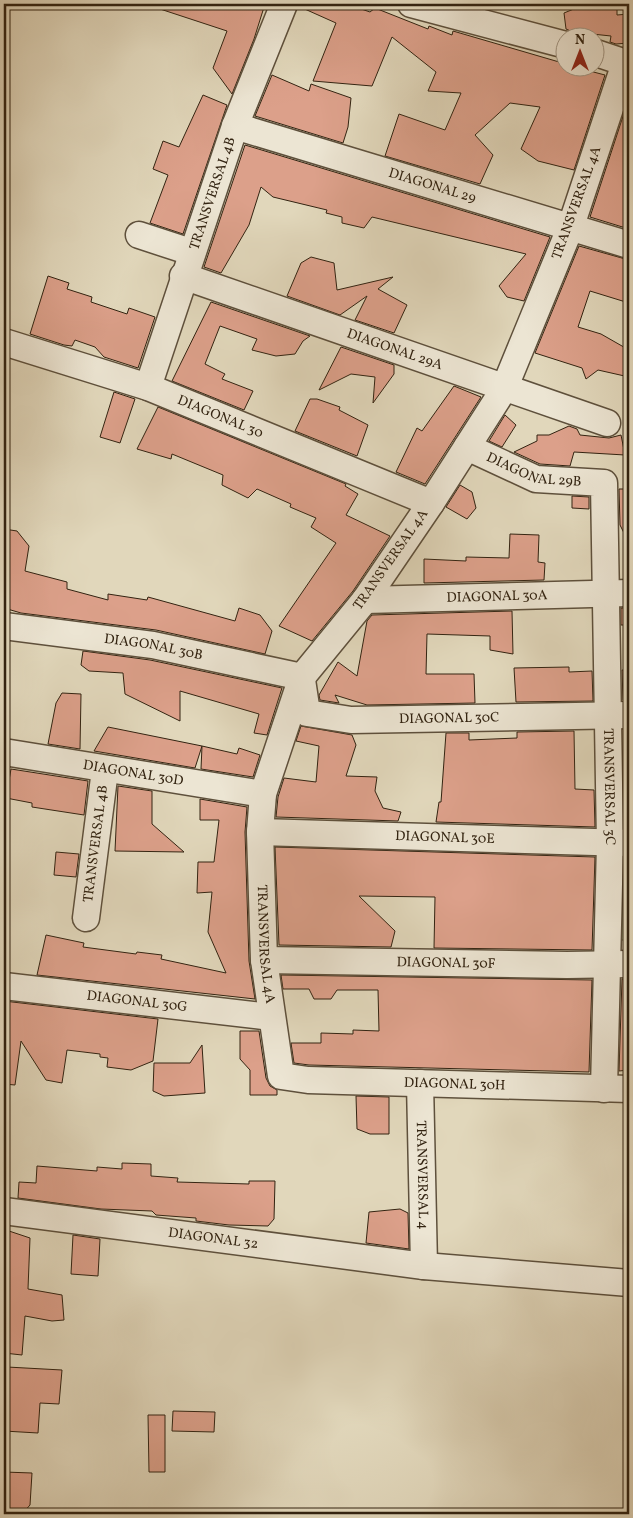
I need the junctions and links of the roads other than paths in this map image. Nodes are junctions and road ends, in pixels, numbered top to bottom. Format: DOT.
graph roads {
  1 [pos="284,4"];
  2 [pos="411,4"];
  3 [pos="556,42"];
  4 [pos="606,56"];
  5 [pos="628,63"];
  6 [pos="235,126"];
  7 [pos="571,226"];
  8 [pos="139,235"];
  9 [pos="629,245"];
  10 [pos="187,264"];
  11 [pos="4,342"];
  12 [pos="148,387"];
  13 [pos="504,389"];
  14 [pos="606,423"];
  15 [pos="467,447"];
  16 [pos="604,483"];
  17 [pos="432,502"];
  18 [pos="618,593"];
  19 [pos="365,600"];
  20 [pos="4,626"];
  21 [pos="302,677"];
  22 [pos="619,715"];
  23 [pos="4,752"];
  24 [pos="105,770"];
  25 [pos="263,794"];
  26 [pos="260,832"];
  27 [pos="620,843"];
  28 [pos="86,918"];
  29 [pos="264,960"];
  30 [pos="618,964"];
  31 [pos="4,986"];
  32 [pos="271,1017"];
  33 [pos="281,1076"];
  34 [pos="420,1084"];
  35 [pos="604,1089"];
  36 [pos="629,1089"];
  37 [pos="4,1211"];
  38 [pos="424,1266"];
  39 [pos="629,1283"];
  1 -- 6 [label="street, TRANSVERSAL 4B"];
  2 -- 3 [label="street"];
  4 -- 5 [label="street"];
  5 -- 7 [label="street, TRANSVERSAL 4A"];
  6 -- 7 [label="street, DIAGONAL 29"];
  6 -- 10 [label="street, TRANSVERSAL 4B"];
  7 -- 9 [label="street, DIAGONAL 29"];
  7 -- 13 [label="street, TRANSVERSAL 4A"];
  8 -- 10 [label="street, DIAGONAL 29A"];
  10 -- 12 [label="street, TRANSVERSAL 4B"];
  10 -- 13 [label="street, DIAGONAL 29A"];
  11 -- 12 [label="street, DIAGONAL 30"];
  12 -- 17 [label="street, DIAGONAL 30"];
  13 -- 14 [label="street, DIAGONAL 29A"];
  13 -- 15 [label="street, TRANSVERSAL 4A"];
  15 -- 16 [label="street, DIAGONAL 29B"];
  15 -- 17 [label="street, TRANSVERSAL 4A"];
  16 -- 18 [label="street, TRANSVERSAL 3C"];
  17 -- 19 [label="street, TRANSVERSAL 4A"];
  18 -- 19 [label="street, DIAGONAL 30A"];
  18 -- 22 [label="street, TRANSVERSAL 3C"];
  19 -- 21 [label="street, TRANSVERSAL 4A"];
  20 -- 21 [label="street, DIAGONAL 30B"];
  21 -- 22 [label="street, DIAGONAL 30C"];
  21 -- 25 [label="street, TRANSVERSAL 4A"];
  22 -- 27 [label="street, TRANSVERSAL 3C"];
  23 -- 24 [label="street, DIAGONAL 30D"];
  24 -- 25 [label="street, DIAGONAL 30D"];
  24 -- 28 [label="street, TRANSVERSAL 4B"];
  25 -- 26 [label="street, TRANSVERSAL 4A"];
  26 -- 27 [label="street, DIAGONAL 30E"];
  26 -- 29 [label="street, TRANSVERSAL 4A"];
  27 -- 30 [label="street, TRANSVERSAL 3C"];
  29 -- 30 [label="street, DIAGONAL 30F"];
  29 -- 32 [label="street, TRANSVERSAL 4A"];
  30 -- 35 [label="street, TRANSVERSAL 3C"];
  31 -- 32 [label="street, DIAGONAL 30G"];
  32 -- 33 [label="street, TRANSVERSAL 4A"];
  33 -- 34 [label="street, DIAGONAL 30H"];
  34 -- 35 [label="street, DIAGONAL 30H"];
  34 -- 38 [label="street, TRANSVERSAL 4"];
  35 -- 36 [label="street, DIAGONAL 30H"];
  37 -- 38 [label="street, DIAGONAL 32"];
  38 -- 39 [label="street, DIAGONAL 32"];
}
